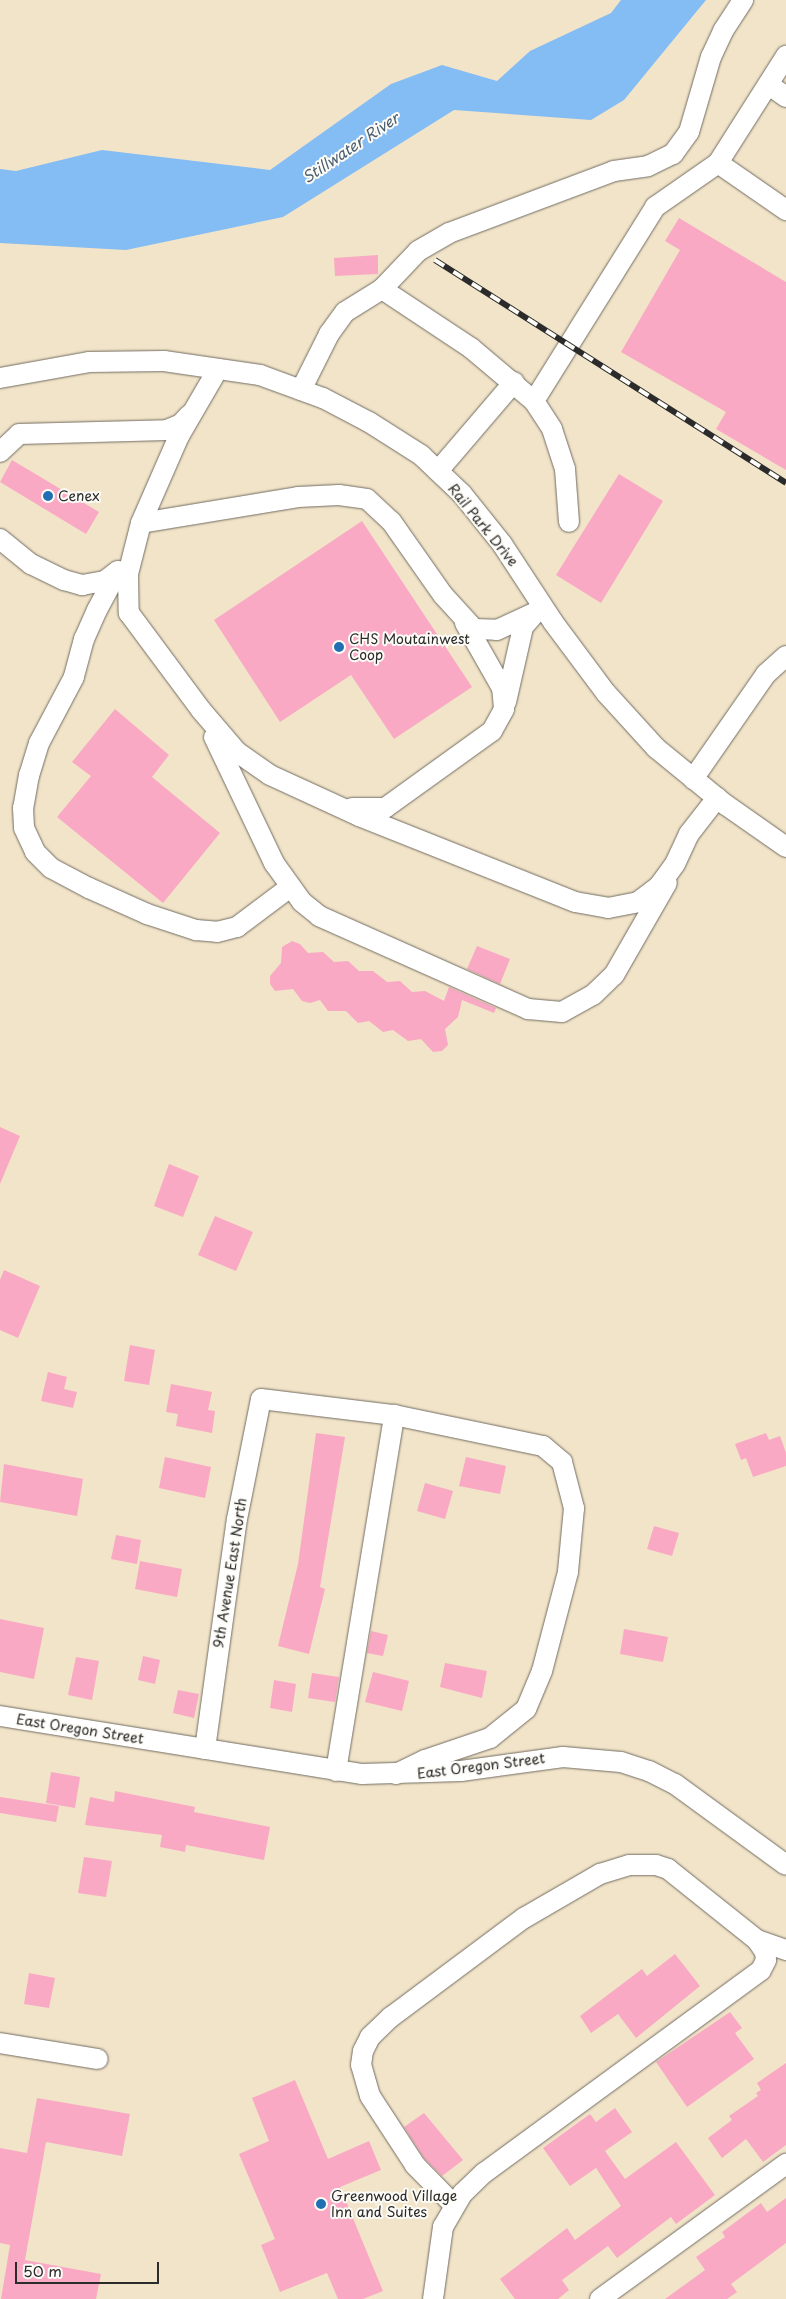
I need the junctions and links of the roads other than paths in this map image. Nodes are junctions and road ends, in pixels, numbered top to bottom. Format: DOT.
graph roads {
  1 [pos="744,0"];
  2 [pos="786,56"];
  3 [pos="769,85"];
  4 [pos="786,97"];
  5 [pos="718,163"];
  6 [pos="786,210"];
  7 [pos="382,289"];
  8 [pos="218,369"];
  9 [pos="0,378"];
  10 [pos="514,382"];
  11 [pos="300,390"];
  12 [pos="534,402"];
  13 [pos="196,408"];
  14 [pos="0,452"];
  15 [pos="438,471"];
  16 [pos="569,522"];
  17 [pos="141,523"];
  18 [pos="0,539"];
  19 [pos="135,546"];
  20 [pos="118,572"];
  21 [pos="539,608"];
  22 [pos="460,618"];
  23 [pos="786,656"];
  24 [pos="186,690"];
  25 [pos="504,709"];
  26 [pos="693,779"];
  27 [pos="402,797"];
  28 [pos="717,798"];
  29 [pos="324,801"];
  30 [pos="786,846"];
  31 [pos="448,851"];
  32 [pos="675,864"];
  33 [pos="289,888"];
  34 [pos="394,1415"];
  35 [pos="0,1716"];
  36 [pos="205,1749"];
  37 [pos="336,1772"];
  38 [pos="396,1774"];
  39 [pos="786,1865"];
  40 [pos="757,1940"];
  41 [pos="786,1950"];
  42 [pos="0,2043"];
  43 [pos="98,2059"];
  44 [pos="786,2164"];
  45 [pos="454,2205"];
  46 [pos="433,2299"];
  47 [pos="600,2299"];
  1 -- 7 [label="street"];
  2 -- 3 [label="street"];
  3 -- 4 [label="street"];
  3 -- 5 [label="street"];
  5 -- 6 [label="street"];
  5 -- 12 [label="street"];
  7 -- 10 [label="street"];
  7 -- 11 [label="street"];
  8 -- 9 [label="street, Rail Park Drive"];
  8 -- 11 [label="street, Rail Park Drive"];
  8 -- 13 [label="street"];
  10 -- 12 [label="street"];
  10 -- 15 [label="street"];
  11 -- 15 [label="street, Rail Park Drive"];
  12 -- 16 [label="street"];
  13 -- 14 [label="street"];
  13 -- 17 [label="street"];
  15 -- 21 [label="street, Rail Park Drive"];
  17 -- 19 [label="street"];
  17 -- 22 [label="street"];
  18 -- 20 [label="street"];
  19 -- 20 [label="street"];
  19 -- 24 [label="street"];
  20 -- 33 [label="street"];
  21 -- 22 [label="street"];
  21 -- 25 [label="street"];
  21 -- 26 [label="street, Rail Park Drive"];
  22 -- 25 [label="street"];
  23 -- 26 [label="street"];
  24 -- 29 [label="street"];
  24 -- 33 [label="street"];
  25 -- 27 [label="street"];
  26 -- 28 [label="street, Rail Park Drive"];
  27 -- 29 [label="street"];
  27 -- 31 [label="street"];
  28 -- 30 [label="street, Rail Park Drive"];
  28 -- 32 [label="street"];
  29 -- 31 [label="street"];
  31 -- 32 [label="street"];
  32 -- 33 [label="street"];
  34 -- 36 [label="street, 9th Avenue East North"];
  34 -- 37 [label="street"];
  34 -- 38 [label="street"];
  35 -- 36 [label="street, East Oregon Street"];
  36 -- 37 [label="street, East Oregon Street"];
  37 -- 38 [label="street, East Oregon Street"];
  38 -- 39 [label="street, East Oregon Street"];
  40 -- 41 [label="street"];
  40 -- 45 [label="street"];
  40 -- 45 [label="street"];
  42 -- 43 [label="street"];
  44 -- 47 [label="street"];
  45 -- 46 [label="street"];
}
